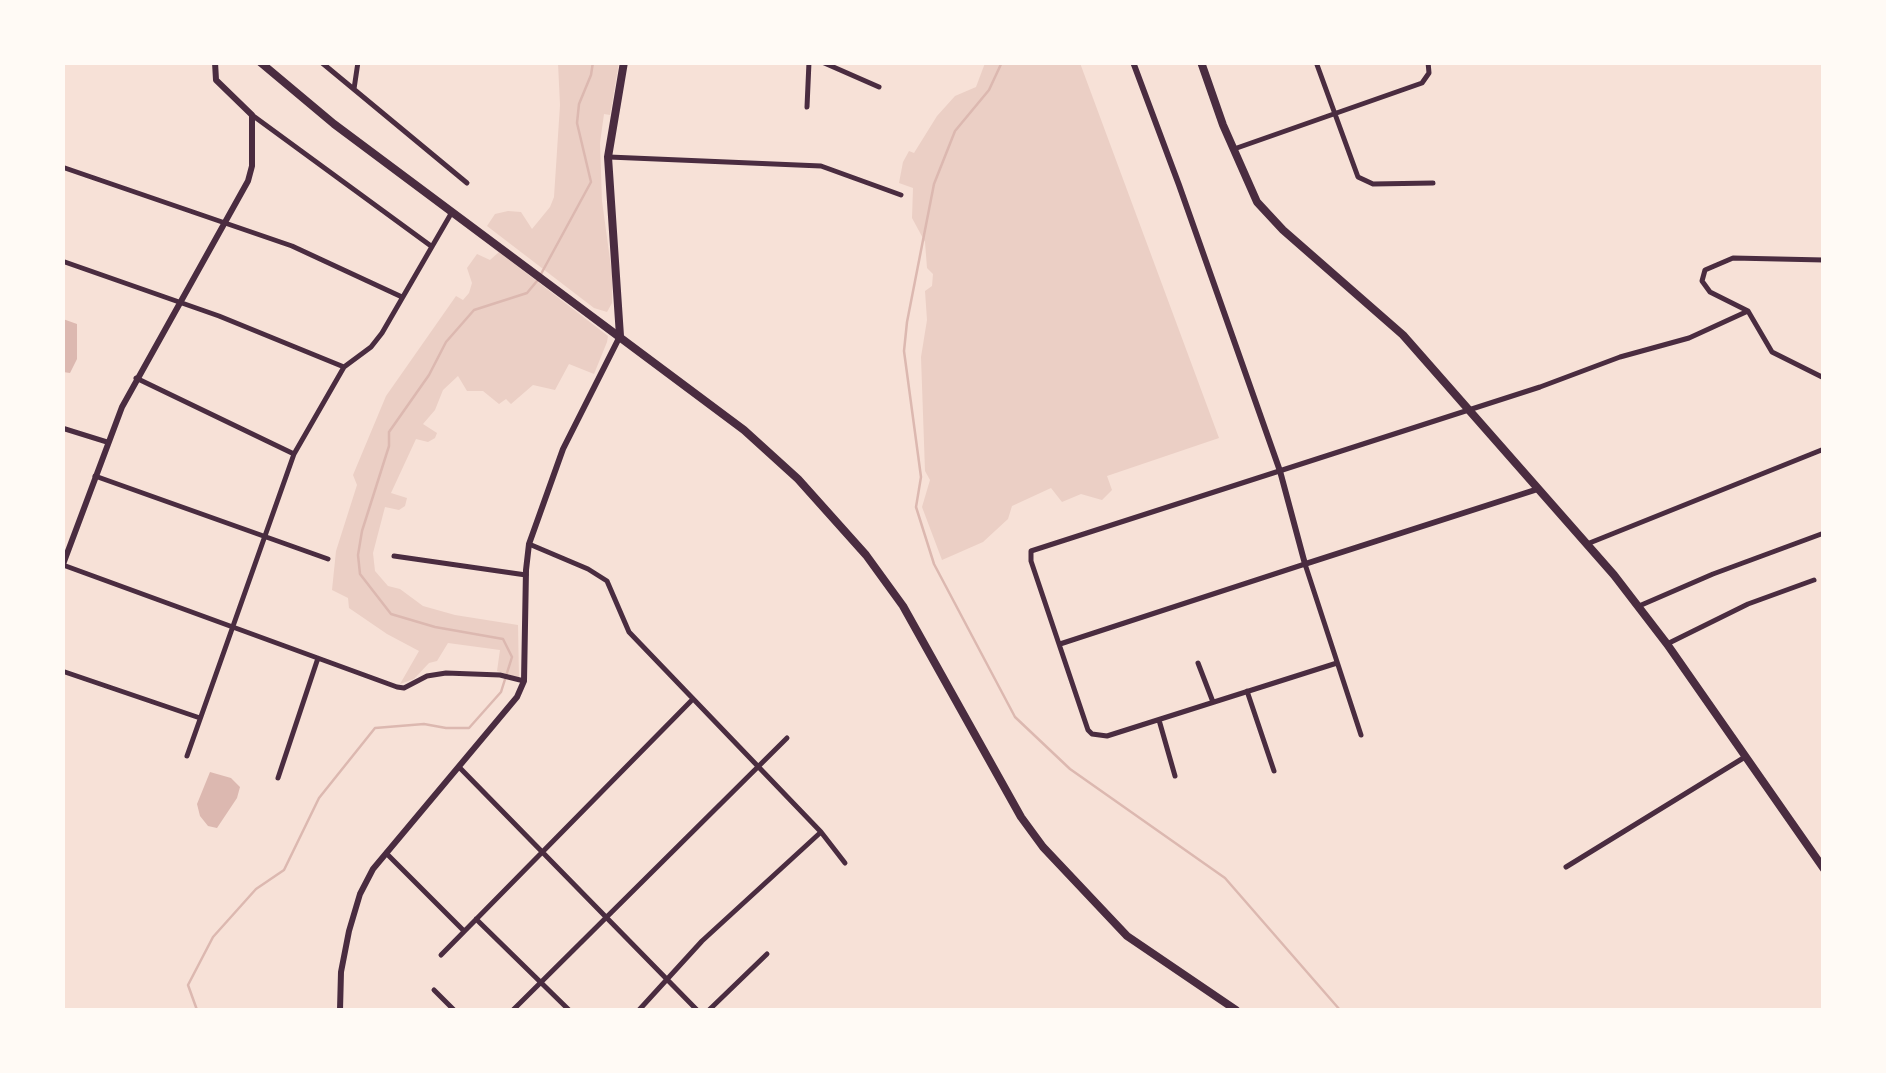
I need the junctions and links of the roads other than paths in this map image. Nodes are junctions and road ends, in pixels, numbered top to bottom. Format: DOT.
graph roads {
  1 [pos="215,62"];
  2 [pos="260,62"];
  3 [pos="321,62"];
  4 [pos="358,62"];
  5 [pos="624,62"];
  6 [pos="810,62"];
  7 [pos="822,62"];
  8 [pos="1133,62"];
  9 [pos="1201,62"];
  10 [pos="1316,62"];
  11 [pos="1428,62"];
  12 [pos="878,87"];
  13 [pos="354,90"];
  14 [pos="806,107"];
  15 [pos="1334,112"];
  16 [pos="252,115"];
  17 [pos="1234,148"];
  18 [pos="608,157"];
  19 [pos="62,166"];
  20 [pos="467,183"];
  21 [pos="1433,183"];
  22 [pos="901,195"];
  23 [pos="452,212"];
  24 [pos="226,221"];
  25 [pos="431,246"];
  26 [pos="1824,260"];
  27 [pos="62,262"];
  28 [pos="402,296"];
  29 [pos="180,302"];
  30 [pos="1748,311"];
  31 [pos="620,336"];
  32 [pos="344,367"];
  33 [pos="136,378"];
  34 [pos="1824,378"];
  35 [pos="1470,410"];
  36 [pos="62,428"];
  37 [pos="107,442"];
  38 [pos="1824,449"];
  39 [pos="294,454"];
  40 [pos="1280,471"];
  41 [pos="95,476"];
  42 [pos="1538,488"];
  43 [pos="1824,534"];
  44 [pos="264,536"];
  45 [pos="529,544"];
  46 [pos="1587,544"];
  47 [pos="394,556"];
  48 [pos="328,558"];
  49 [pos="1305,564"];
  50 [pos="63,566"];
  51 [pos="526,575"];
  52 [pos="1814,580"];
  53 [pos="1640,606"];
  54 [pos="231,628"];
  55 [pos="1060,644"];
  56 [pos="1668,644"];
  57 [pos="318,658"];
  58 [pos="1198,663"];
  59 [pos="1338,663"];
  60 [pos="62,671"];
  61 [pos="524,681"];
  62 [pos="1247,691"];
  63 [pos="691,700"];
  64 [pos="1213,702"];
  65 [pos="200,718"];
  66 [pos="1159,720"];
  67 [pos="1361,735"];
  68 [pos="787,738"];
  69 [pos="188,756"];
  70 [pos="1745,757"];
  71 [pos="758,767"];
  72 [pos="460,768"];
  73 [pos="1274,770"];
  74 [pos="1176,776"];
  75 [pos="278,778"];
  76 [pos="820,832"];
  77 [pos="386,853"];
  78 [pos="540,854"];
  79 [pos="845,863"];
  80 [pos="1566,867"];
  81 [pos="1824,869"];
  82 [pos="606,918"];
  83 [pos="476,919"];
  84 [pos="464,931"];
  85 [pos="767,954"];
  86 [pos="441,956"];
  87 [pos="666,980"];
  88 [pos="541,984"];
  89 [pos="434,990"];
  90 [pos="340,1010"];
  91 [pos="454,1010"];
  92 [pos="513,1010"];
  93 [pos="569,1010"];
  94 [pos="639,1010"];
  95 [pos="697,1010"];
  96 [pos="709,1010"];
  97 [pos="1236,1010"];
  1 -- 16 [label="street"];
  2 -- 23 [label="main road"];
  3 -- 13 [label="street"];
  4 -- 13 [label="street"];
  5 -- 18 [label="main road"];
  6 -- 14 [label="street"];
  7 -- 12 [label="street"];
  8 -- 40 [label="street"];
  9 -- 17 [label="main road"];
  10 -- 15 [label="street"];
  11 -- 15 [label="street"];
  13 -- 20 [label="street"];
  15 -- 17 [label="street"];
  15 -- 21 [label="street"];
  16 -- 24 [label="street"];
  16 -- 25 [label="street"];
  17 -- 35 [label="main road"];
  18 -- 22 [label="street"];
  18 -- 31 [label="main road"];
  19 -- 24 [label="street"];
  23 -- 25 [label="street"];
  23 -- 31 [label="main road"];
  24 -- 28 [label="street"];
  24 -- 29 [label="street"];
  25 -- 28 [label="street"];
  26 -- 30 [label="street"];
  27 -- 29 [label="street"];
  28 -- 32 [label="street"];
  29 -- 32 [label="street"];
  29 -- 33 [label="street"];
  30 -- 34 [label="street"];
  30 -- 35 [label="street"];
  31 -- 45 [label="street"];
  31 -- 97 [label="main road"];
  32 -- 39 [label="street"];
  33 -- 37 [label="street"];
  33 -- 39 [label="street"];
  35 -- 40 [label="street"];
  35 -- 42 [label="main road"];
  36 -- 37 [label="street"];
  37 -- 41 [label="street"];
  38 -- 46 [label="street"];
  39 -- 44 [label="street"];
  40 -- 49 [label="street"];
  40 -- 55 [label="street"];
  41 -- 44 [label="street"];
  41 -- 50 [label="street"];
  42 -- 46 [label="main road"];
  42 -- 49 [label="street"];
  43 -- 53 [label="street"];
  44 -- 48 [label="street"];
  44 -- 54 [label="street"];
  45 -- 51 [label="street"];
  45 -- 63 [label="street"];
  46 -- 53 [label="main road"];
  47 -- 51 [label="street"];
  49 -- 55 [label="street"];
  49 -- 59 [label="street"];
  50 -- 54 [label="street"];
  51 -- 61 [label="street"];
  52 -- 56 [label="street"];
  53 -- 56 [label="main road"];
  54 -- 57 [label="street"];
  54 -- 65 [label="street"];
  55 -- 66 [label="street"];
  56 -- 70 [label="main road"];
  57 -- 61 [label="street"];
  57 -- 75 [label="street"];
  58 -- 64 [label="street"];
  59 -- 62 [label="street"];
  59 -- 67 [label="street"];
  60 -- 65 [label="street"];
  61 -- 72 [label="street"];
  62 -- 64 [label="street"];
  62 -- 73 [label="street"];
  63 -- 71 [label="street"];
  63 -- 78 [label="street"];
  64 -- 66 [label="street"];
  65 -- 69 [label="street"];
  66 -- 74 [label="street"];
  68 -- 71 [label="street"];
  70 -- 80 [label="street"];
  70 -- 81 [label="main road"];
  71 -- 76 [label="street"];
  71 -- 82 [label="street"];
  72 -- 77 [label="street"];
  72 -- 78 [label="street"];
  76 -- 79 [label="street"];
  76 -- 87 [label="street"];
  77 -- 84 [label="street"];
  77 -- 90 [label="street"];
  78 -- 82 [label="street"];
  78 -- 83 [label="street"];
  82 -- 87 [label="street"];
  82 -- 88 [label="street"];
  83 -- 84 [label="street"];
  83 -- 88 [label="street"];
  84 -- 86 [label="street"];
  85 -- 96 [label="street"];
  87 -- 94 [label="street"];
  87 -- 95 [label="street"];
  88 -- 92 [label="street"];
  88 -- 93 [label="street"];
  89 -- 91 [label="street"];
}
